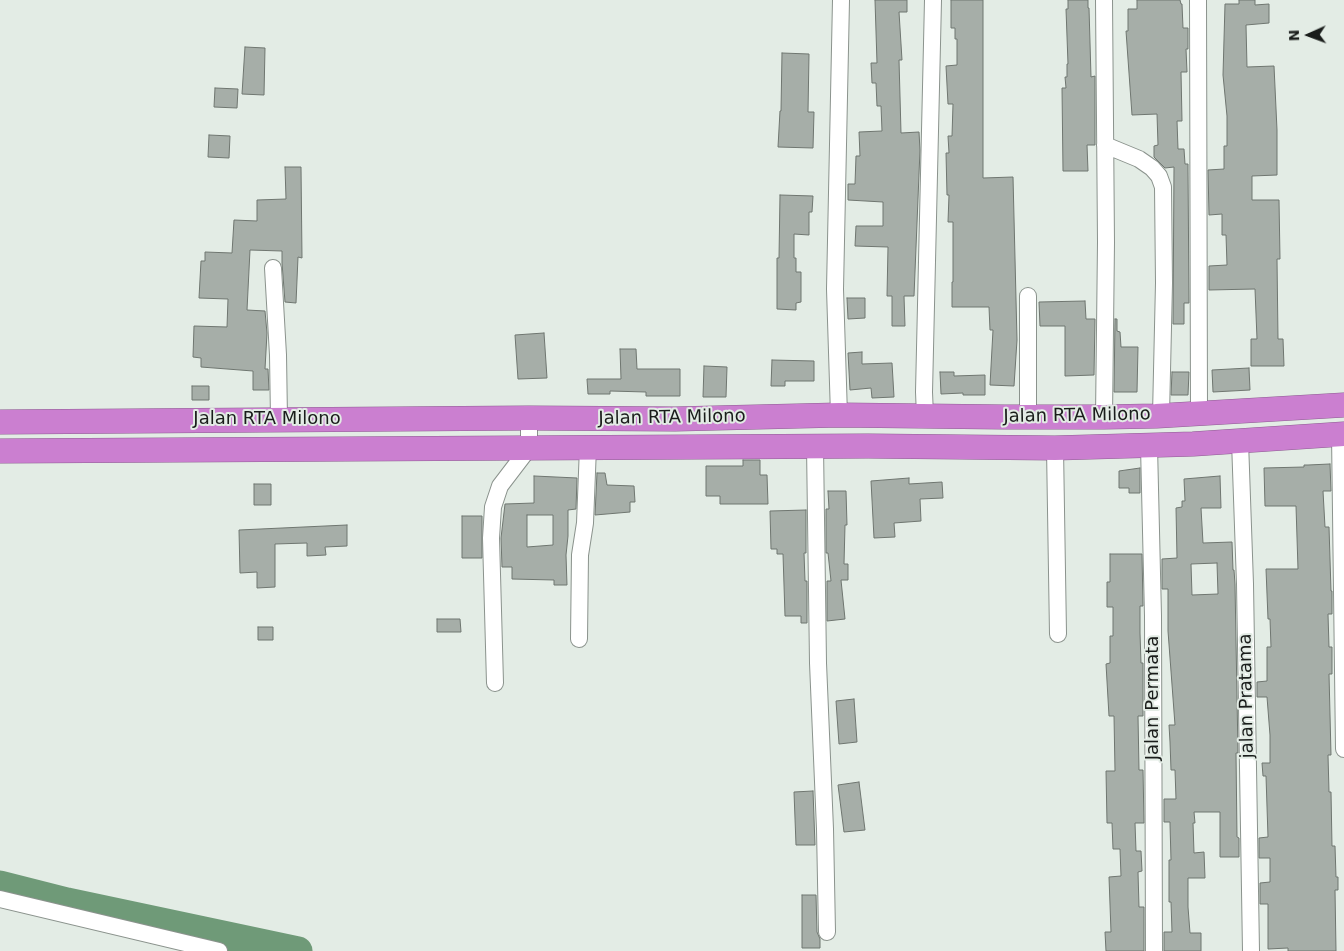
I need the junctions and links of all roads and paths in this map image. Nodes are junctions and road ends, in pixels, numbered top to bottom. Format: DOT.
graph roads {
  1 [pos="841,0"];
  2 [pos="933,0"];
  3 [pos="1104,0"];
  4 [pos="1198,0"];
  5 [pos="1105,145"];
  6 [pos="273,268"];
  7 [pos="1028,296"];
  8 [pos="1344,405"];
  9 [pos="1199,413"];
  10 [pos="838,415"];
  11 [pos="1161,415"];
  12 [pos="868,416"];
  13 [pos="926,416"];
  14 [pos="1104,417"];
  15 [pos="529,418"];
  16 [pos="1028,418"];
  17 [pos="279,419"];
  18 [pos="0,422"];
  19 [pos="1342,434"];
  20 [pos="1240,441"];
  21 [pos="815,446"];
  22 [pos="868,446"];
  23 [pos="1149,446"];
  24 [pos="529,448"];
  25 [pos="588,448"];
  26 [pos="1055,448"];
  27 [pos="0,451"];
  28 [pos="1058,634"];
  29 [pos="579,639"];
  30 [pos="495,683"];
  31 [pos="1344,749"];
  32 [pos="0,899"];
  33 [pos="828,932"];
  34 [pos="191,947"];
  35 [pos="219,951"];
  36 [pos="1154,951"];
  37 [pos="1251,951"];
  1 -- 10 [label="street"];
  2 -- 13 [label="street"];
  3 -- 5 [label="street"];
  4 -- 9 [label="street"];
  5 -- 11 [label="street"];
  5 -- 14 [label="street"];
  6 -- 17 [label="street"];
  7 -- 16 [label="street"];
  8 -- 9 [label="highway, Jalan RTA Milono"];
  9 -- 11 [label="highway, Jalan RTA Milono"];
  10 -- 12 [label="highway, Jalan RTA Milono"];
  10 -- 15 [label="highway, Jalan RTA Milono"];
  11 -- 14 [label="highway, Jalan RTA Milono"];
  12 -- 13 [label="highway, Jalan RTA Milono"];
  12 -- 22 [label="highway"];
  13 -- 16 [label="highway, Jalan RTA Milono"];
  14 -- 16 [label="highway, Jalan RTA Milono"];
  15 -- 17 [label="highway, Jalan RTA Milono"];
  15 -- 24 [label="street"];
  17 -- 18 [label="highway, Jalan RTA Milono"];
  19 -- 20 [label="highway, Jalan RTA Milono"];
  19 -- 31 [label="street"];
  20 -- 23 [label="highway, Jalan RTA Milono"];
  20 -- 37 [label="street, jalan Pratama"];
  21 -- 22 [label="highway, Jalan RTA Milono"];
  21 -- 25 [label="highway, Jalan RTA Milono"];
  21 -- 33 [label="street"];
  22 -- 26 [label="highway, Jalan RTA Milono"];
  23 -- 26 [label="highway, Jalan RTA Milono"];
  23 -- 36 [label="street, Jalan Permata"];
  24 -- 25 [label="highway, Jalan RTA Milono"];
  24 -- 27 [label="highway, Jalan RTA Milono"];
  24 -- 30 [label="street"];
  25 -- 29 [label="street"];
  26 -- 28 [label="street"];
  32 -- 34 [label="street"];
  34 -- 35 [label="street"];
}
